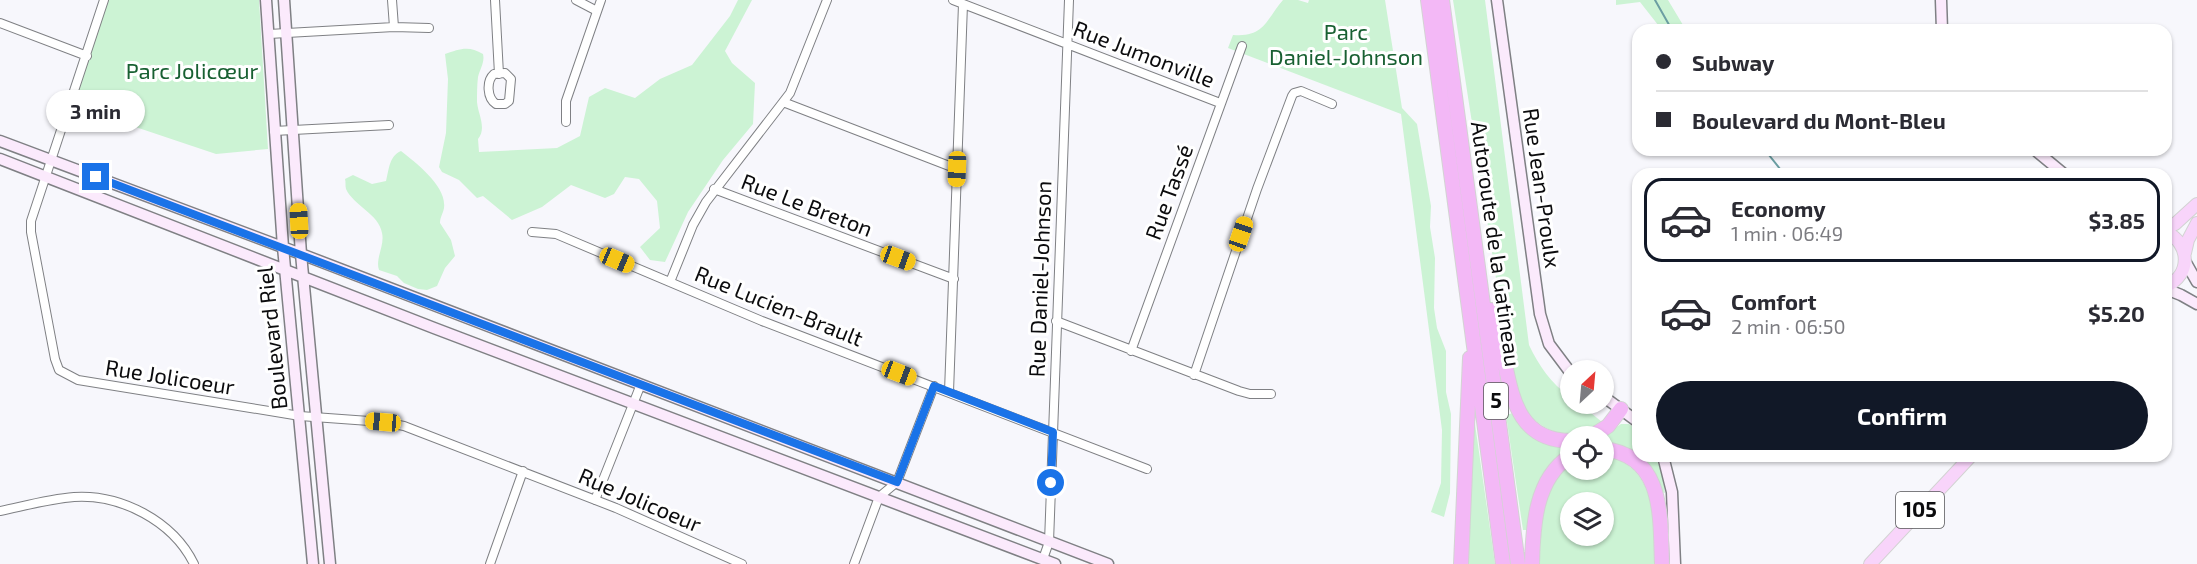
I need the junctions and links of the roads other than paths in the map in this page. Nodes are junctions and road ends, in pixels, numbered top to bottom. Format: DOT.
graph roads {
  1 [pos="104,0"];
  2 [pos="266,0"];
  3 [pos="284,0"];
  4 [pos="392,0"];
  5 [pos="495,0"];
  6 [pos="576,0"];
  7 [pos="601,0"];
  8 [pos="826,0"];
  9 [pos="953,0"];
  10 [pos="1069,0"];
  11 [pos="1428,0"];
  12 [pos="1442,0"];
  13 [pos="1497,0"];
  14 [pos="1941,0"];
  15 [pos="963,4"];
  16 [pos="597,11"];
  17 [pos="0,23"];
  18 [pos="1942,24"];
  19 [pos="394,27"];
  20 [pos="429,28"];
  21 [pos="286,33"];
  22 [pos="269,34"];
  23 [pos="1067,45"];
  24 [pos="1242,46"];
  25 [pos="87,56"];
  26 [pos="499,74"];
  27 [pos="783,102"];
  28 [pos="1220,103"];
  29 [pos="1332,104"];
  30 [pos="566,122"];
  31 [pos="389,125"];
  32 [pos="294,130"];
  33 [pos="274,131"];
  34 [pos="0,141"];
  35 [pos="2042,156"];
  36 [pos="0,159"];
  37 [pos="52,160"];
  38 [pos="2057,168"];
  39 [pos="957,169"];
  40 [pos="47,176"];
  41 [pos="714,189"];
  42 [pos="2197,204"];
  43 [pos="2197,223"];
  44 [pos="2172,226"];
  45 [pos="532,232"];
  46 [pos="2172,235"];
  47 [pos="1474,238"];
  48 [pos="283,247"];
  49 [pos="301,254"];
  50 [pos="2185,257"];
  51 [pos="285,268"];
  52 [pos="303,276"];
  53 [pos="954,279"];
  54 [pos="670,282"];
  55 [pos="2197,282"];
  56 [pos="2172,283"];
  57 [pos="2172,290"];
  58 [pos="2197,304"];
  59 [pos="1471,320"];
  60 [pos="1056,321"];
  61 [pos="1131,351"];
  62 [pos="1561,360"];
  63 [pos="1194,375"];
  64 [pos="641,384"];
  65 [pos="934,386"];
  66 [pos="949,392"];
  67 [pos="1271,394"];
  68 [pos="633,403"];
  69 [pos="1614,404"];
  70 [pos="1621,409"];
  71 [pos="300,416"];
  72 [pos="316,417"];
  73 [pos="1632,417"];
  74 [pos="1608,426"];
  75 [pos="1053,432"];
  76 [pos="1560,440"];
  77 [pos="1614,451"];
  78 [pos="1632,459"];
  79 [pos="1636,462"];
  80 [pos="1664,462"];
  81 [pos="1965,462"];
  82 [pos="1560,465"];
  83 [pos="1147,469"];
  84 [pos="523,471"];
  85 [pos="897,482"];
  86 [pos="879,497"];
  87 [pos="595,500"];
  88 [pos="0,511"];
  89 [pos="993,520"];
  90 [pos="986,538"];
  91 [pos="1049,542"];
  92 [pos="1043,559"];
  93 [pos="194,564"];
  94 [pos="313,564"];
  95 [pos="330,564"];
  96 [pos="490,564"];
  97 [pos="742,564"];
  98 [pos="854,564"];
  99 [pos="1054,564"];
  100 [pos="1108,564"];
  101 [pos="1461,564"];
  102 [pos="1503,564"];
  103 [pos="1518,564"];
  104 [pos="1532,564"];
  105 [pos="1662,564"];
  106 [pos="1675,564"];
  107 [pos="1870,564"];
  1 -- 25 [label="street, Rue Jolicoeur"];
  2 -- 22 [label="street, Boulevard Riel"];
  3 -- 21 [label="street, Boulevard Riel"];
  4 -- 19 [label="street"];
  5 -- 26 [label="street"];
  6 -- 16 [label="street"];
  7 -- 16 [label="street"];
  8 -- 27 [label="street"];
  9 -- 15 [label="street, Rue Jumonville"];
  10 -- 23 [label="street, Rue Daniel-Johnson"];
  11 -- 59 [label="highway, Autoroute de la Gatineau / 5"];
  12 -- 47 [label="highway, Autoroute de la Gatineau / 5"];
  13 -- 62 [label="street, Rue Jean-Proulx"];
  14 -- 18 [label="street"];
  15 -- 23 [label="street, Rue Jumonville"];
  15 -- 39 [label="street"];
  16 -- 30 [label="street"];
  17 -- 25 [label="street"];
  19 -- 20 [label="street"];
  19 -- 21 [label="street"];
  21 -- 22 [label="street"];
  21 -- 32 [label="street, Boulevard Riel"];
  22 -- 33 [label="street, Boulevard Riel"];
  23 -- 28 [label="street, Rue Jumonville"];
  23 -- 60 [label="street, Rue Daniel-Johnson"];
  24 -- 28 [label="street, Rue Tassé"];
  25 -- 37 [label="street, Rue Jolicoeur"];
  27 -- 39 [label="street"];
  27 -- 41 [label="street"];
  28 -- 61 [label="street, Rue Tassé"];
  29 -- 63 [label="street"];
  31 -- 32 [label="street"];
  32 -- 33 [label="street"];
  32 -- 49 [label="street, Boulevard Riel"];
  33 -- 48 [label="street, Boulevard Riel"];
  34 -- 37 [label="street"];
  35 -- 38 [label="street"];
  36 -- 40 [label="street"];
  37 -- 40 [label="street, Rue Jolicoeur"];
  37 -- 48 [label="street"];
  39 -- 53 [label="street"];
  40 -- 51 [label="street"];
  40 -- 71 [label="street, Rue Jolicoeur"];
  41 -- 53 [label="street, Rue Le Breton"];
  41 -- 54 [label="street"];
  42 -- 44 [label="main road"];
  43 -- 50 [label="main road"];
  45 -- 54 [label="street, Rue Lucien-Brault"];
  46 -- 50 [label="main road"];
  47 -- 76 [label="highway"];
  47 -- 103 [label="highway, Autoroute de la Gatineau / 5"];
  48 -- 49 [label="street"];
  48 -- 51 [label="street, Boulevard Riel"];
  49 -- 52 [label="street, Boulevard Riel"];
  49 -- 64 [label="street"];
  50 -- 55 [label="street"];
  50 -- 56 [label="main road"];
  51 -- 52 [label="street"];
  51 -- 71 [label="street, Boulevard Riel"];
  52 -- 68 [label="street"];
  52 -- 72 [label="street, Boulevard Riel"];
  53 -- 66 [label="street"];
  54 -- 65 [label="street, Rue Lucien-Brault"];
  57 -- 58 [label="street"];
  59 -- 101 [label="highway"];
  59 -- 102 [label="highway, Autoroute de la Gatineau / 5"];
  60 -- 61 [label="street"];
  60 -- 75 [label="street, Rue Daniel-Johnson"];
  61 -- 63 [label="street"];
  63 -- 67 [label="street"];
  64 -- 68 [label="street"];
  64 -- 85 [label="street"];
  65 -- 66 [label="street, Rue Lucien-Brault"];
  65 -- 85 [label="street"];
  66 -- 75 [label="street, Rue Lucien-Brault"];
  68 -- 86 [label="street"];
  68 -- 87 [label="street"];
  69 -- 70 [label="street"];
  70 -- 73 [label="street"];
  70 -- 74 [label="highway"];
  71 -- 72 [label="street, Rue Jolicoeur"];
  71 -- 94 [label="street, Boulevard Riel"];
  72 -- 84 [label="street, Rue Jolicoeur"];
  72 -- 95 [label="street, Boulevard Riel"];
  75 -- 83 [label="street, Rue Lucien-Brault"];
  75 -- 91 [label="street, Rue Daniel-Johnson"];
  77 -- 78 [label="highway"];
  79 -- 105 [label="highway"];
  80 -- 106 [label="street"];
  81 -- 107 [label="main road, 105"];
  82 -- 104 [label="highway"];
  84 -- 87 [label="street, Rue Jolicoeur"];
  84 -- 96 [label="street"];
  85 -- 86 [label="street"];
  85 -- 89 [label="street"];
  86 -- 90 [label="street"];
  86 -- 98 [label="street"];
  87 -- 97 [label="street, Rue Jolicoeur"];
  88 -- 93 [label="street"];
  89 -- 90 [label="street"];
  89 -- 91 [label="street"];
  90 -- 92 [label="street"];
  91 -- 92 [label="street, Rue Daniel-Johnson"];
  91 -- 100 [label="street"];
  92 -- 99 [label="street"];
}
